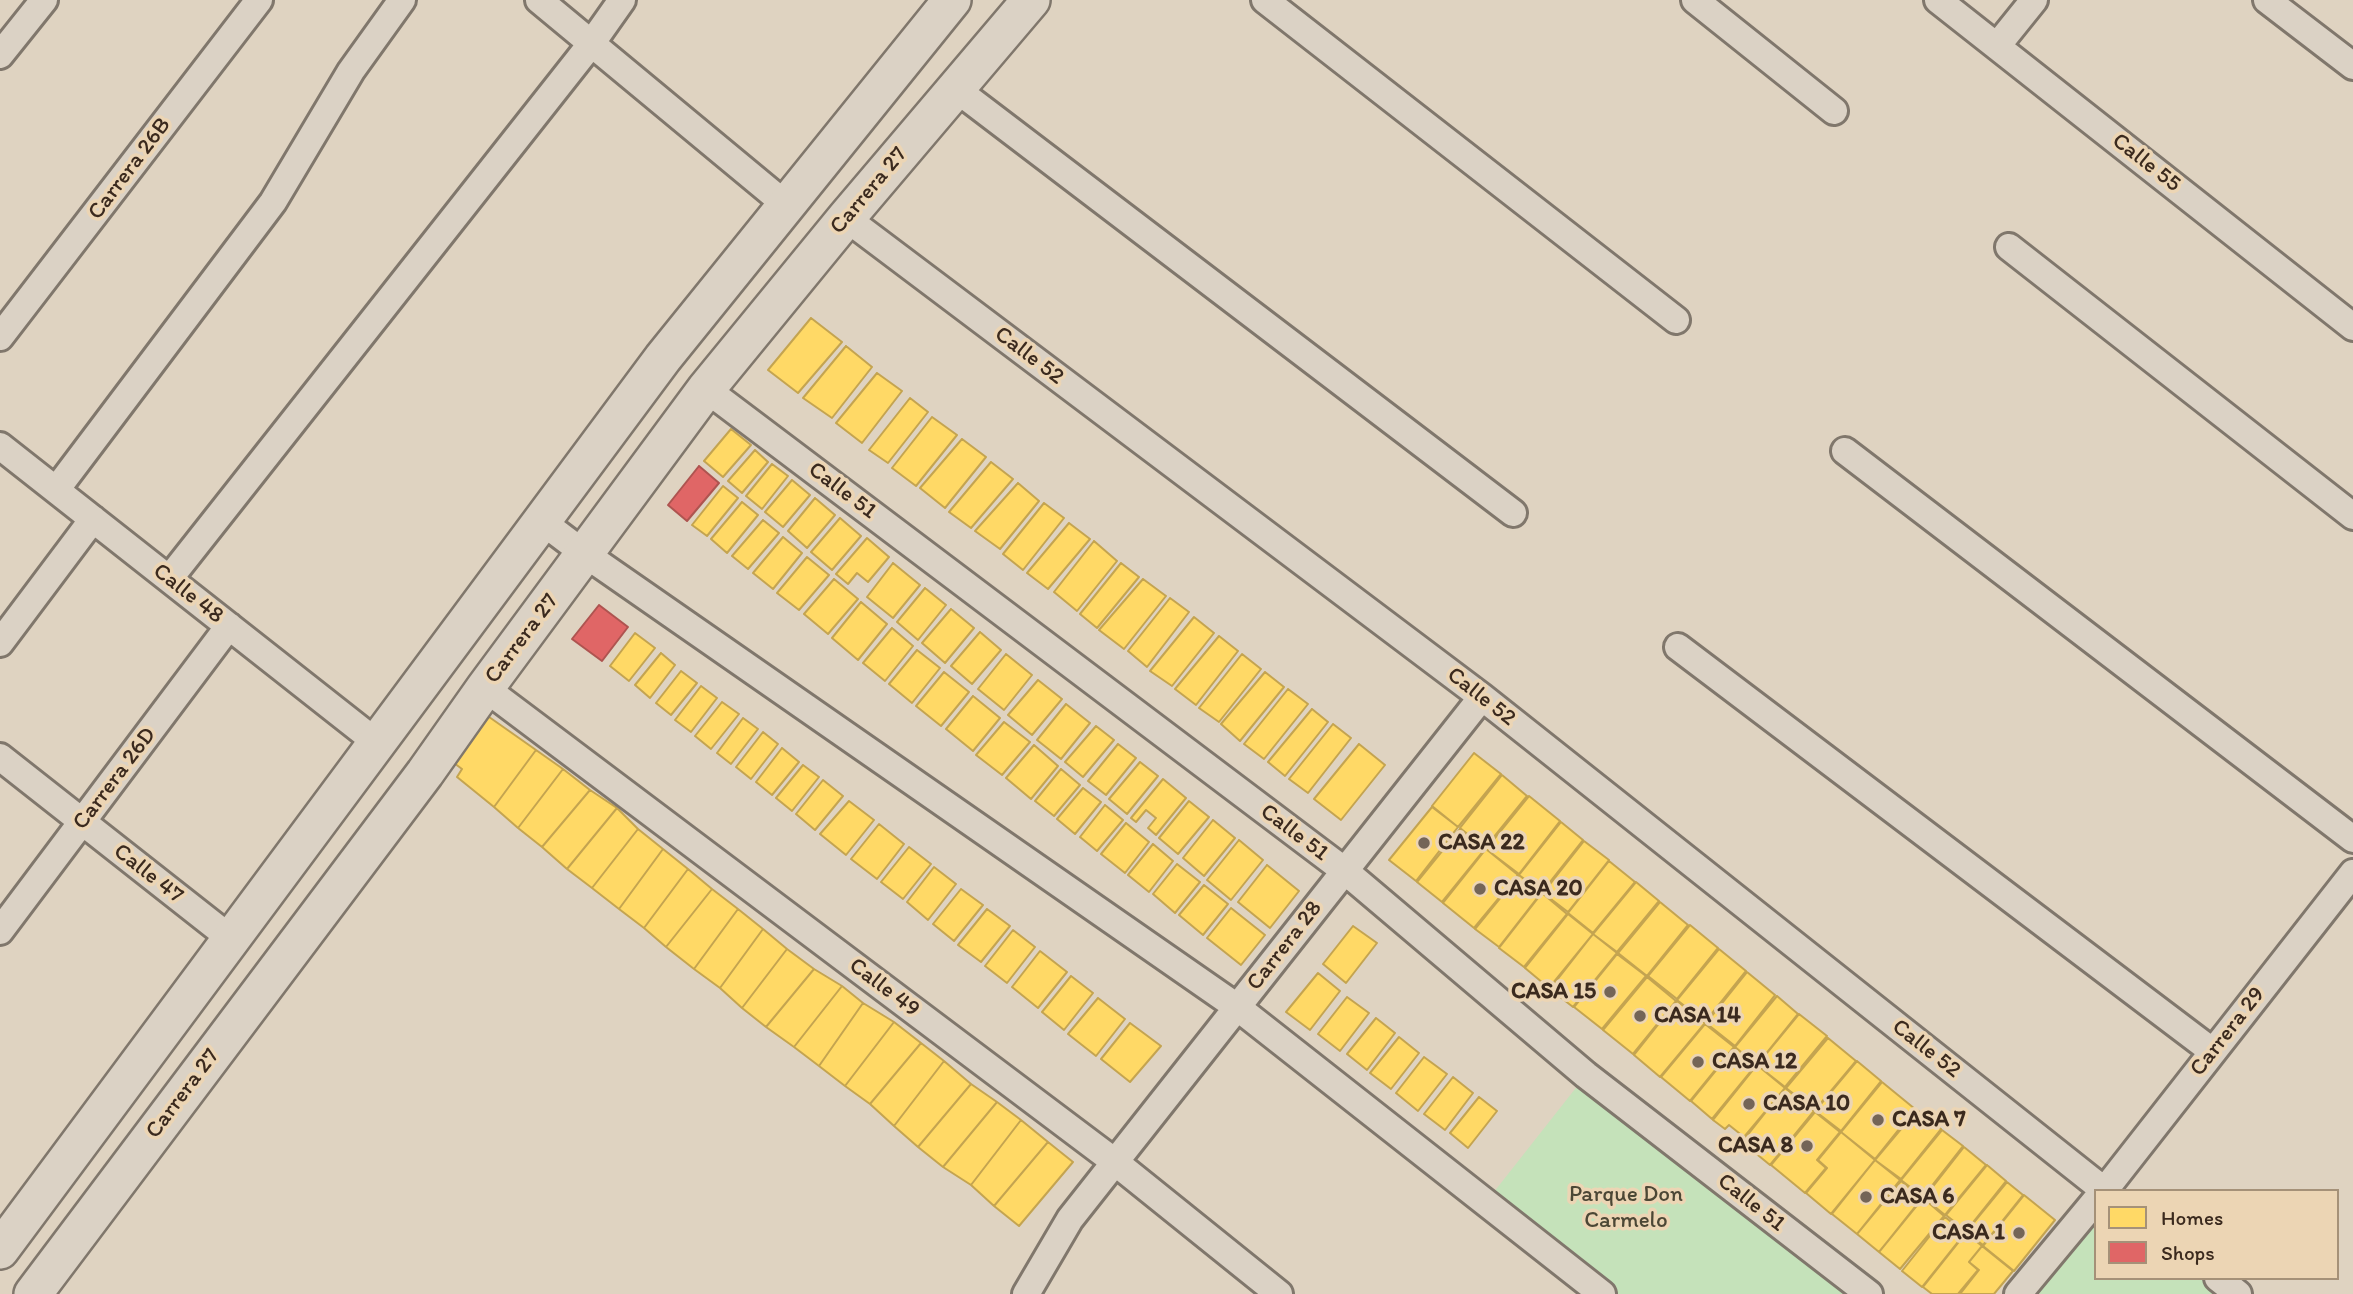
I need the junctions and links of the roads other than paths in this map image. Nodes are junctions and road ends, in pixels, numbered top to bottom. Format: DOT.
graph roads {
  1 [pos="44,0"];
  2 [pos="259,0"];
  3 [pos="402,0"];
  4 [pos="539,0"];
  5 [pos="622,0"];
  6 [pos="952,0"];
  7 [pos="1031,0"];
  8 [pos="1265,0"];
  9 [pos="1695,0"];
  10 [pos="1938,0"];
  11 [pos="2034,0"];
  12 [pos="2267,0"];
  13 [pos="591,44"];
  14 [pos="1997,46"];
  15 [pos="0,55"];
  16 [pos="2353,66"];
  17 [pos="956,89"];
  18 [pos="1834,111"];
  19 [pos="785,204"];
  20 [pos="846,218"];
  21 [pos="2009,247"];
  22 [pos="1676,320"];
  23 [pos="2353,327"];
  24 [pos="0,337"];
  25 [pos="706,389"];
  26 [pos="0,446"];
  27 [pos="1845,451"];
  28 [pos="56,490"];
  29 [pos="1513,513"];
  30 [pos="2353,516"];
  31 [pos="93,519"];
  32 [pos="540,520"];
  33 [pos="585,554"];
  34 [pos="169,579"];
  35 [pos="229,626"];
  36 [pos="0,643"];
  37 [pos="1678,647"];
  38 [pos="485,688"];
  39 [pos="1482,697"];
  40 [pos="376,742"];
  41 [pos="0,757"];
  42 [pos="83,822"];
  43 [pos="2353,839"];
  44 [pos="1345,871"];
  45 [pos="2353,873"];
  46 [pos="0,931"];
  47 [pos="230,938"];
  48 [pos="1237,1007"];
  49 [pos="2213,1051"];
  50 [pos="1115,1162"];
  51 [pos="2103,1189"];
  52 [pos="2105,1189"];
  53 [pos="2094,1202"];
  54 [pos="0,1250"];
  55 [pos="2220,1280"];
  56 [pos="33,1294"];
  57 [pos="1026,1294"];
  58 [pos="1279,1294"];
  59 [pos="1602,1294"];
  60 [pos="1869,1294"];
  61 [pos="2018,1294"];
  62 [pos="2238,1294"];
  1 -- 15 [label="street"];
  2 -- 24 [label="street, Carrera 26B"];
  3 -- 28 [label="street"];
  4 -- 13 [label="street"];
  5 -- 13 [label="street"];
  6 -- 19 [label="street"];
  7 -- 17 [label="street, Carrera 27"];
  8 -- 22 [label="street"];
  9 -- 18 [label="street"];
  10 -- 14 [label="street, Calle 55"];
  11 -- 14 [label="street"];
  12 -- 16 [label="street"];
  13 -- 19 [label="street"];
  13 -- 34 [label="street"];
  14 -- 23 [label="street, Calle 55"];
  17 -- 20 [label="street, Carrera 27"];
  17 -- 29 [label="street"];
  19 -- 32 [label="street"];
  20 -- 25 [label="street, Carrera 27"];
  20 -- 39 [label="street, Calle 52"];
  21 -- 30 [label="street"];
  25 -- 33 [label="street, Carrera 27"];
  25 -- 44 [label="street, Calle 51"];
  26 -- 28 [label="street, Calle 48"];
  27 -- 43 [label="street"];
  28 -- 31 [label="street, Calle 48"];
  31 -- 34 [label="street, Calle 48"];
  31 -- 36 [label="street"];
  32 -- 33 [label="street"];
  32 -- 40 [label="street"];
  33 -- 38 [label="street, Carrera 27"];
  33 -- 48 [label="street"];
  34 -- 35 [label="street, Calle 48"];
  35 -- 40 [label="street, Calle 48"];
  35 -- 42 [label="street, Carrera 26D"];
  37 -- 49 [label="street"];
  38 -- 50 [label="street, Calle 49"];
  38 -- 56 [label="street, Carrera 27"];
  39 -- 44 [label="street, Carrera 28"];
  39 -- 51 [label="street, Calle 52"];
  40 -- 47 [label="street"];
  41 -- 42 [label="street, Calle 47"];
  42 -- 46 [label="street, Carrera 26D"];
  42 -- 47 [label="street, Calle 47"];
  44 -- 48 [label="street, Carrera 28"];
  44 -- 60 [label="street, Calle 51"];
  45 -- 49 [label="street, Carrera 29"];
  47 -- 54 [label="street"];
  48 -- 50 [label="street, Carrera 28"];
  48 -- 59 [label="street"];
  49 -- 52 [label="street, Carrera 29"];
  50 -- 57 [label="street, Carrera 28"];
  50 -- 58 [label="street, Calle 49"];
  53 -- 61 [label="street"];
  55 -- 62 [label="street"];
}
